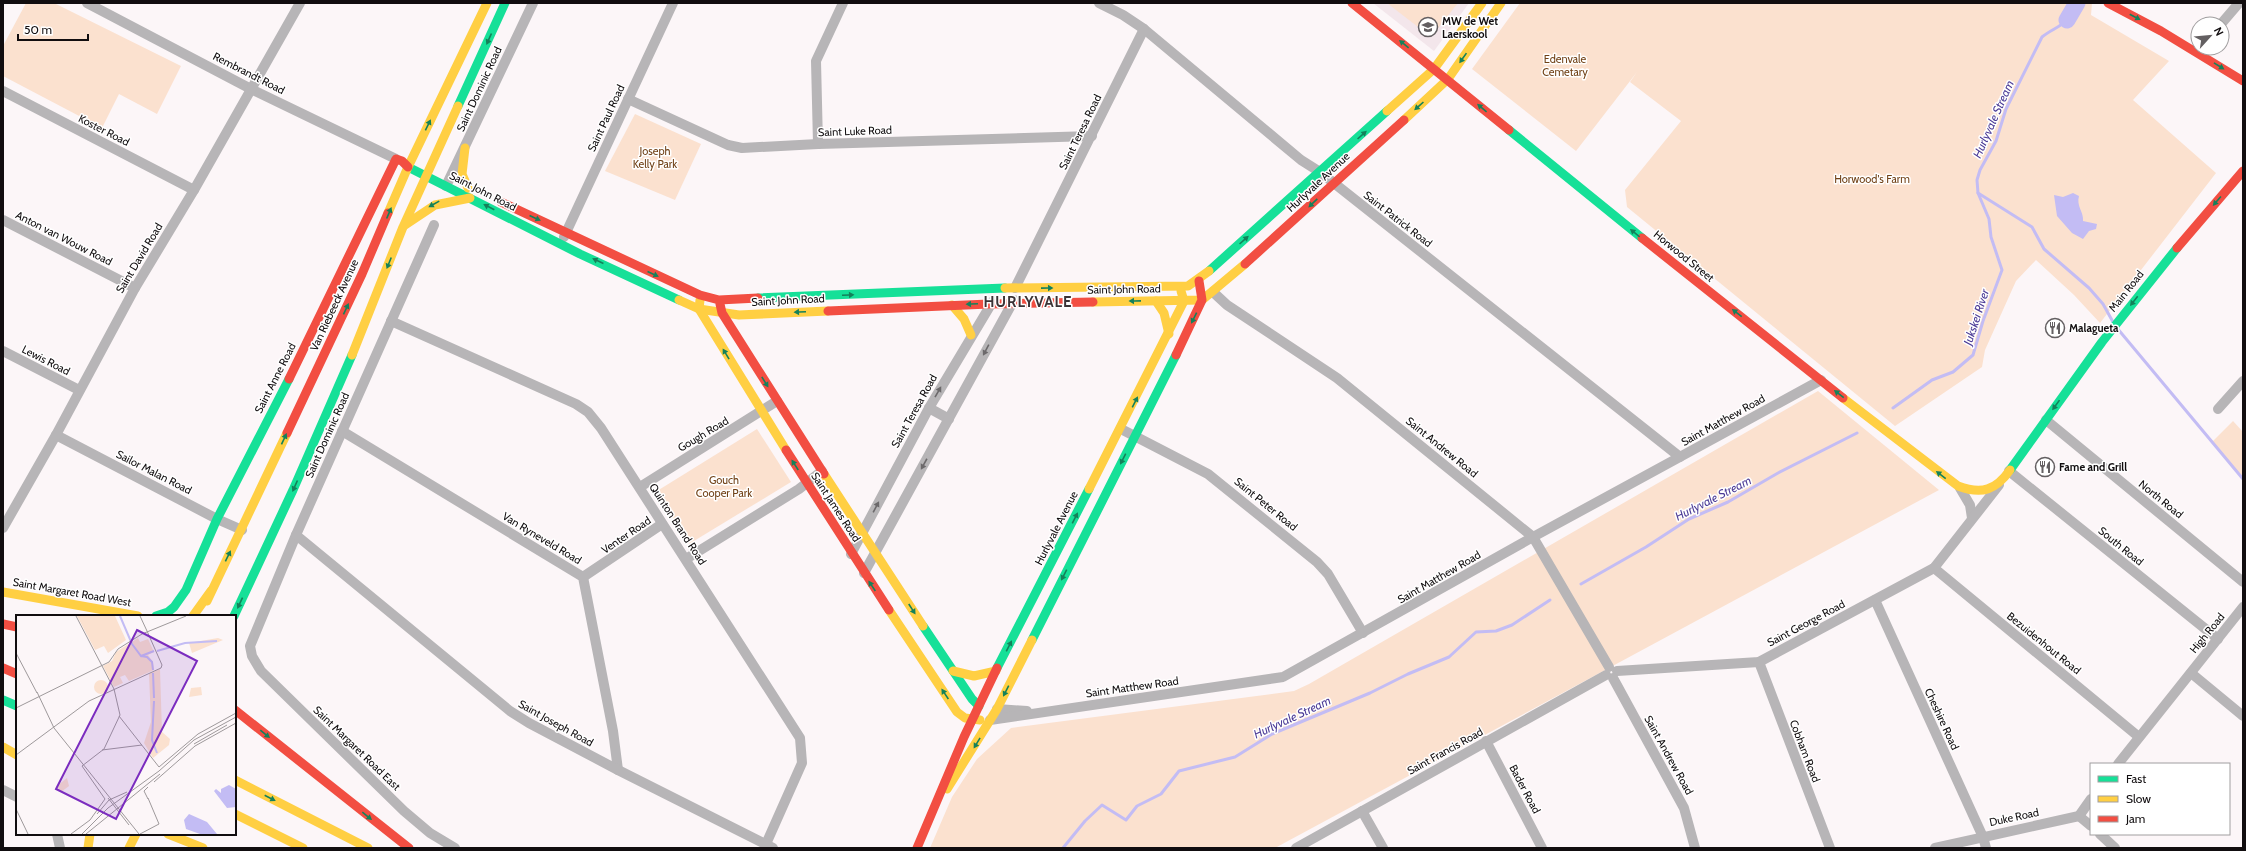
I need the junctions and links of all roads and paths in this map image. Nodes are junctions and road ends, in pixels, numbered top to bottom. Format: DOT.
graph roads {
  1 [pos="87,3"];
  2 [pos="300,3"];
  3 [pos="487,3"];
  4 [pos="505,3"];
  5 [pos="533,3"];
  6 [pos="673,3"];
  7 [pos="843,3"];
  8 [pos="1099,3"];
  9 [pos="1352,3"];
  10 [pos="1482,3"];
  11 [pos="1502,3"];
  12 [pos="2108,3"];
  13 [pos="2240,3"];
  14 [pos="2228,16"];
  15 [pos="1144,29"];
  16 [pos="1434,69"];
  17 [pos="1448,79"];
  18 [pos="2241,81"];
  19 [pos="251,89"];
  20 [pos="3,92"];
  21 [pos="628,99"];
  22 [pos="1092,136"];
  23 [pos="818,144"];
  24 [pos="465,148"];
  25 [pos="404,162"];
  26 [pos="2243,171"];
  27 [pos="1320,172"];
  28 [pos="429,173"];
  29 [pos="448,183"];
  30 [pos="1332,184"];
  31 [pos="468,188"];
  32 [pos="194,190"];
  33 [pos="470,198"];
  34 [pos="3,220"];
  35 [pos="434,226"];
  36 [pos="403,227"];
  37 [pos="566,232"];
  38 [pos="561,244"];
  39 [pos="1224,257"];
  40 [pos="1199,281"];
  41 [pos="1155,286"];
  42 [pos="1180,287"];
  43 [pos="135,288"];
  44 [pos="1016,288"];
  45 [pos="1213,292"];
  46 [pos="700,295"];
  47 [pos="720,300"];
  48 [pos="1202,300"];
  49 [pos="1156,301"];
  50 [pos="1184,301"];
  51 [pos="1011,303"];
  52 [pos="989,304"];
  53 [pos="952,305"];
  54 [pos="699,309"];
  55 [pos="722,313"];
  56 [pos="392,321"];
  57 [pos="1169,334"];
  58 [pos="971,335"];
  59 [pos="320,340"];
  60 [pos="3,351"];
  61 [pos="1821,380"];
  62 [pos="2243,381"];
  63 [pos="79,390"];
  64 [pos="777,401"];
  65 [pos="929,408"];
  66 [pos="2218,409"];
  67 [pos="761,412"];
  68 [pos="949,419"];
  69 [pos="2046,420"];
  70 [pos="1121,429"];
  71 [pos="342,431"];
  72 [pos="56,435"];
  73 [pos="1134,436"];
  74 [pos="1680,458"];
  75 [pos="822,471"];
  76 [pos="2009,471"];
  77 [pos="806,483"];
  78 [pos="2000,484"];
  79 [pos="640,487"];
  80 [pos="1960,488"];
  81 [pos="7,512"];
  82 [pos="1972,518"];
  83 [pos="217,519"];
  84 [pos="662,524"];
  85 [pos="3,528"];
  86 [pos="242,530"];
  87 [pos="862,533"];
  88 [pos="296,535"];
  89 [pos="1533,537"];
  90 [pos="875,553"];
  91 [pos="851,554"];
  92 [pos="686,559"];
  93 [pos="1934,568"];
  94 [pos="864,573"];
  95 [pos="583,577"];
  96 [pos="2243,582"];
  97 [pos="211,591"];
  98 [pos="3,592"];
  99 [pos="1875,600"];
  100 [pos="2243,607"];
  101 [pos="132,615"];
  102 [pos="159,615"];
  103 [pos="194,615"];
  104 [pos="199,615"];
  105 [pos="234,615"];
  106 [pos="3,624"];
  107 [pos="16,627"];
  108 [pos="1363,633"];
  109 [pos="2218,639"];
  110 [pos="252,656"];
  111 [pos="1759,662"];
  112 [pos="3,668"];
  113 [pos="953,671"];
  114 [pos="996,671"];
  115 [pos="1611,673"];
  116 [pos="2191,673"];
  117 [pos="16,674"];
  118 [pos="3,700"];
  119 [pos="16,706"];
  120 [pos="979,706"];
  121 [pos="996,709"];
  122 [pos="236,711"];
  123 [pos="956,712"];
  124 [pos="1041,713"];
  125 [pos="2243,716"];
  126 [pos="972,720"];
  127 [pos="990,720"];
  128 [pos="964,737"];
  129 [pos="2139,737"];
  130 [pos="1486,741"];
  131 [pos="3,747"];
  132 [pos="16,754"];
  133 [pos="2119,763"];
  134 [pos="618,770"];
  135 [pos="236,781"];
  136 [pos="3,790"];
  137 [pos="16,797"];
  138 [pos="939,799"];
  139 [pos="2090,800"];
  140 [pos="1362,811"];
  141 [pos="236,814"];
  142 [pos="2078,816"];
  143 [pos="2090,825"];
  144 [pos="58,835"];
  145 [pos="90,835"];
  146 [pos="98,835"];
  147 [pos="136,835"];
  148 [pos="170,835"];
  149 [pos="2101,835"];
  150 [pos="1982,837"];
  151 [pos="769,846"];
  152 [pos="60,848"];
  153 [pos="88,848"];
  154 [pos="92,848"];
  155 [pos="129,848"];
  156 [pos="203,848"];
  157 [pos="303,848"];
  158 [pos="368,848"];
  159 [pos="409,848"];
  160 [pos="455,848"];
  161 [pos="917,848"];
  162 [pos="1296,848"];
  163 [pos="1383,848"];
  164 [pos="1542,848"];
  165 [pos="1695,848"];
  166 [pos="1830,848"];
  167 [pos="1935,848"];
  168 [pos="1986,848"];
  169 [pos="2115,848"];
  1 -- 19 [label="street, Rembrandt Road"];
  2 -- 19 [label="street, Saint David Road"];
  25 -- 3 [label="main road, Van Riebeeck Avenue, one-way"];
  4 -- 28 [label="main road, one-way"];
  5 -- 24 [label="street, Saint Dominic Road"];
  6 -- 21 [label="street, Saint Paul Road"];
  7 -- 23 [label="street"];
  8 -- 15 [label="street, Saint Patrick Road"];
  16 -- 9 [label="main road, Horwood Street, one-way"];
  10 -- 16 [label="main road, Hurlyvale Avenue"];
  11 -- 17 [label="main road, Hurlyvale Avenue, one-way"];
  12 -- 18 [label="main road, one-way"];
  13 -- 14 [label="street"];
  15 -- 22 [label="street, Saint Teresa Road"];
  15 -- 27 [label="street, Saint Patrick Road"];
  16 -- 17 [label="main road, Horwood Street"];
  27 -- 16 [label="main road, Hurlyvale Avenue, one-way"];
  17 -- 30 [label="main road, Hurlyvale Avenue, one-way"];
  61 -- 17 [label="main road, Horwood Street, one-way"];
  19 -- 25 [label="street, Rembrandt Road"];
  19 -- 32 [label="street, Saint David Road"];
  20 -- 32 [label="street, Koster Road"];
  21 -- 23 [label="street, Saint Luke Road"];
  21 -- 37 [label="street, Saint Paul Road"];
  22 -- 23 [label="street, Saint Luke Road"];
  22 -- 44 [label="street, Saint Teresa Road"];
  24 -- 29 [label="street, Saint Dominic Road"];
  24 -- 31 [label="main road"];
  25 -- 28 [label="main road, Saint John Road"];
  59 -- 25 [label="main road, Van Riebeeck Avenue, one-way"];
  25 -- 59 [label="main road, Saint Anne Road"];
  26 -- 69 [label="main road, Main Road, one-way"];
  27 -- 30 [label="street, Saint Patrick Road"];
  39 -- 27 [label="main road, Hurlyvale Avenue, one-way"];
  28 -- 29 [label="main road, Saint John Road"];
  28 -- 36 [label="main road"];
  29 -- 31 [label="main road, Saint John Road"];
  29 -- 33 [label="main road, Saint John Road"];
  30 -- 45 [label="main road, Hurlyvale Avenue, one-way"];
  30 -- 74 [label="street, Saint Patrick Road"];
  31 -- 37 [label="main road, Saint John Road, one-way"];
  32 -- 43 [label="street, Saint David Road"];
  33 -- 36 [label="main road, one-way"];
  38 -- 33 [label="main road, Saint John Road, one-way"];
  34 -- 43 [label="street, Anton van Wouw Road"];
  35 -- 56 [label="street, Saint Dominic Road"];
  36 -- 105 [label="main road, one-way"];
  37 -- 38 [label="street, Saint Paul Road"];
  37 -- 46 [label="main road, Saint John Road, one-way"];
  54 -- 38 [label="main road, Saint John Road, one-way"];
  39 -- 40 [label="main road, Hurlyvale Avenue"];
  39 -- 41 [label="main road"];
  40 -- 42 [label="main road, Hurlyvale Avenue"];
  40 -- 48 [label="main road"];
  41 -- 42 [label="main road, Saint John Road"];
  44 -- 41 [label="main road, Saint John Road, one-way"];
  42 -- 50 [label="main road"];
  43 -- 63 [label="street, Saint David Road"];
  47 -- 44 [label="main road, Saint John Road, one-way"];
  44 -- 51 [label="street"];
  44 -- 52 [label="street, Saint Teresa Road"];
  45 -- 48 [label="main road, Hurlyvale Avenue"];
  45 -- 89 [label="street, Saint Andrew Road"];
  46 -- 47 [label="main road, Saint John Road"];
  46 -- 54 [label="main road"];
  47 -- 55 [label="main road, Saint James Road"];
  48 -- 50 [label="main road, Saint John Road"];
  48 -- 73 [label="main road, Hurlyvale Avenue, one-way"];
  49 -- 50 [label="main road, Saint John Road"];
  49 -- 51 [label="main road, Saint John Road, one-way"];
  49 -- 57 [label="main road"];
  50 -- 57 [label="main road, Hurlyvale Avenue"];
  51 -- 52 [label="main road, Saint John Road"];
  51 -- 68 [label="street, one-way"];
  52 -- 53 [label="main road, Saint John Road, one-way"];
  52 -- 58 [label="street, Saint Teresa Road"];
  53 -- 55 [label="main road, Saint John Road, one-way"];
  53 -- 58 [label="main road"];
  54 -- 55 [label="main road, Saint John Road"];
  67 -- 54 [label="main road, Saint James Road, one-way"];
  55 -- 64 [label="main road, Saint James Road, one-way"];
  56 -- 71 [label="street, Saint Dominic Road"];
  56 -- 79 [label="street, Quinton Brand Road"];
  70 -- 57 [label="main road, Hurlyvale Avenue, one-way"];
  65 -- 58 [label="street, Saint Teresa Road, one-way"];
  59 -- 83 [label="main road, Saint Anne Road"];
  86 -- 59 [label="main road, Van Riebeeck Avenue, one-way"];
  60 -- 63 [label="street, Lewis Road"];
  61 -- 74 [label="street, Saint Matthew Road"];
  80 -- 61 [label="main road, Horwood Street, one-way"];
  62 -- 66 [label="street"];
  63 -- 72 [label="street, Saint David Road"];
  64 -- 67 [label="street, Gough Road"];
  64 -- 75 [label="main road, Saint James Road"];
  65 -- 68 [label="street"];
  87 -- 65 [label="street, Saint Teresa Road, one-way"];
  77 -- 67 [label="main road, Saint James Road, one-way"];
  67 -- 79 [label="street, Gough Road"];
  68 -- 90 [label="street, one-way"];
  69 -- 76 [label="main road, Main Road"];
  69 -- 96 [label="street, North Road"];
  70 -- 73 [label="street, Saint Peter Road"];
  114 -- 70 [label="main road, Hurlyvale Avenue, one-way"];
  71 -- 88 [label="street, Saint Dominic Road"];
  71 -- 95 [label="street, Van Ryneveld Road"];
  72 -- 81 [label="street, Saint David Road"];
  72 -- 83 [label="street, Sailor Malan Road"];
  73 -- 108 [label="street, Saint Peter Road"];
  73 -- 121 [label="main road, Hurlyvale Avenue, one-way"];
  74 -- 89 [label="street, Saint Matthew Road"];
  75 -- 77 [label="street"];
  75 -- 87 [label="main road, Saint James Road"];
  76 -- 78 [label="main road"];
  76 -- 109 [label="street, South Road"];
  77 -- 91 [label="main road, Saint James Road"];
  77 -- 92 [label="street"];
  78 -- 80 [label="main road, Horwood Street"];
  78 -- 82 [label="street, Saint George Road"];
  79 -- 84 [label="street, Quinton Brand Road"];
  80 -- 82 [label="street"];
  81 -- 85 [label="street, Saint David Road"];
  82 -- 93 [label="street, Saint George Road"];
  83 -- 86 [label="street, Sailor Malan Road"];
  83 -- 102 [label="main road, Saint Anne Road"];
  84 -- 92 [label="street, Quinton Brand Road"];
  84 -- 95 [label="street, Venter Road"];
  97 -- 86 [label="main road, Van Riebeeck Avenue, one-way"];
  87 -- 90 [label="main road, Saint James Road"];
  87 -- 91 [label="street, Saint Teresa Road"];
  88 -- 110 [label="street, Saint Dominic Road"];
  88 -- 134 [label="street, Saint Joseph Road"];
  89 -- 108 [label="street, Saint Matthew Road"];
  89 -- 115 [label="street, Saint Andrew Road"];
  90 -- 94 [label="street"];
  90 -- 113 [label="main road, Saint James Road, one-way"];
  91 -- 94 [label="main road, Saint James Road"];
  92 -- 151 [label="street, Quinton Brand Road"];
  93 -- 99 [label="street, Saint George Road"];
  93 -- 129 [label="street, Bezuidenhout Road"];
  123 -- 94 [label="main road, Saint James Road, one-way"];
  95 -- 134 [label="street, Van Ryneveld Road"];
  97 -- 103 [label="main road"];
  97 -- 104 [label="main road, Van Riebeeck Avenue"];
  98 -- 101 [label="main road, Saint Margaret Road West"];
  99 -- 111 [label="street, Saint George Road"];
  99 -- 150 [label="street, Cheshire Road"];
  100 -- 109 [label="street, High Road"];
  106 -- 107 [label="main road"];
  108 -- 124 [label="street, Saint Matthew Road"];
  109 -- 116 [label="street, High Road"];
  110 -- 160 [label="street, Saint Margaret Road East"];
  111 -- 115 [label="street, Saint George Road"];
  111 -- 166 [label="street, Cobham Road"];
  112 -- 117 [label="main road"];
  113 -- 114 [label="main road"];
  113 -- 120 [label="main road, Saint James Road"];
  114 -- 120 [label="main road, Hurlyvale Avenue"];
  115 -- 130 [label="street, Saint Francis Road"];
  115 -- 165 [label="street, Saint Andrew Road"];
  116 -- 125 [label="street"];
  116 -- 129 [label="street"];
  118 -- 119 [label="main road"];
  120 -- 121 [label="main road, Saint Matthew Road"];
  120 -- 126 [label="main road, Hurlyvale Avenue"];
  121 -- 124 [label="street, Saint Matthew Road"];
  121 -- 127 [label="main road, Hurlyvale Avenue"];
  122 -- 159 [label="main road, one-way"];
  123 -- 126 [label="main road, Saint James Road"];
  123 -- 128 [label="main road"];
  124 -- 127 [label="street, Saint Matthew Road"];
  126 -- 127 [label="main road, Saint Matthew Road"];
  126 -- 128 [label="main road, Hurlyvale Avenue"];
  127 -- 138 [label="main road, Hurlyvale Avenue, one-way"];
  128 -- 138 [label="main road, Hurlyvale Avenue"];
  129 -- 133 [label="street"];
  130 -- 140 [label="street, Saint Francis Road"];
  130 -- 164 [label="street, Bader Road"];
  131 -- 132 [label="main road"];
  134 -- 151 [label="street, Saint Joseph Road"];
  135 -- 158 [label="main road, one-way"];
  136 -- 137 [label="street"];
  138 -- 161 [label="main road, Hurlyvale Avenue"];
  139 -- 142 [label="street"];
  140 -- 162 [label="street, Saint Francis Road"];
  140 -- 163 [label="street"];
  141 -- 157 [label="main road"];
  142 -- 143 [label="street"];
  142 -- 150 [label="street, Duke Road"];
  144 -- 152 [label="street"];
  145 -- 153 [label="main road"];
  146 -- 154 [label="main road"];
  147 -- 155 [label="main road"];
  148 -- 156 [label="main road"];
  149 -- 169 [label="street"];
  150 -- 167 [label="street, Duke Road"];
  150 -- 168 [label="street, Cheshire Road"];
}
